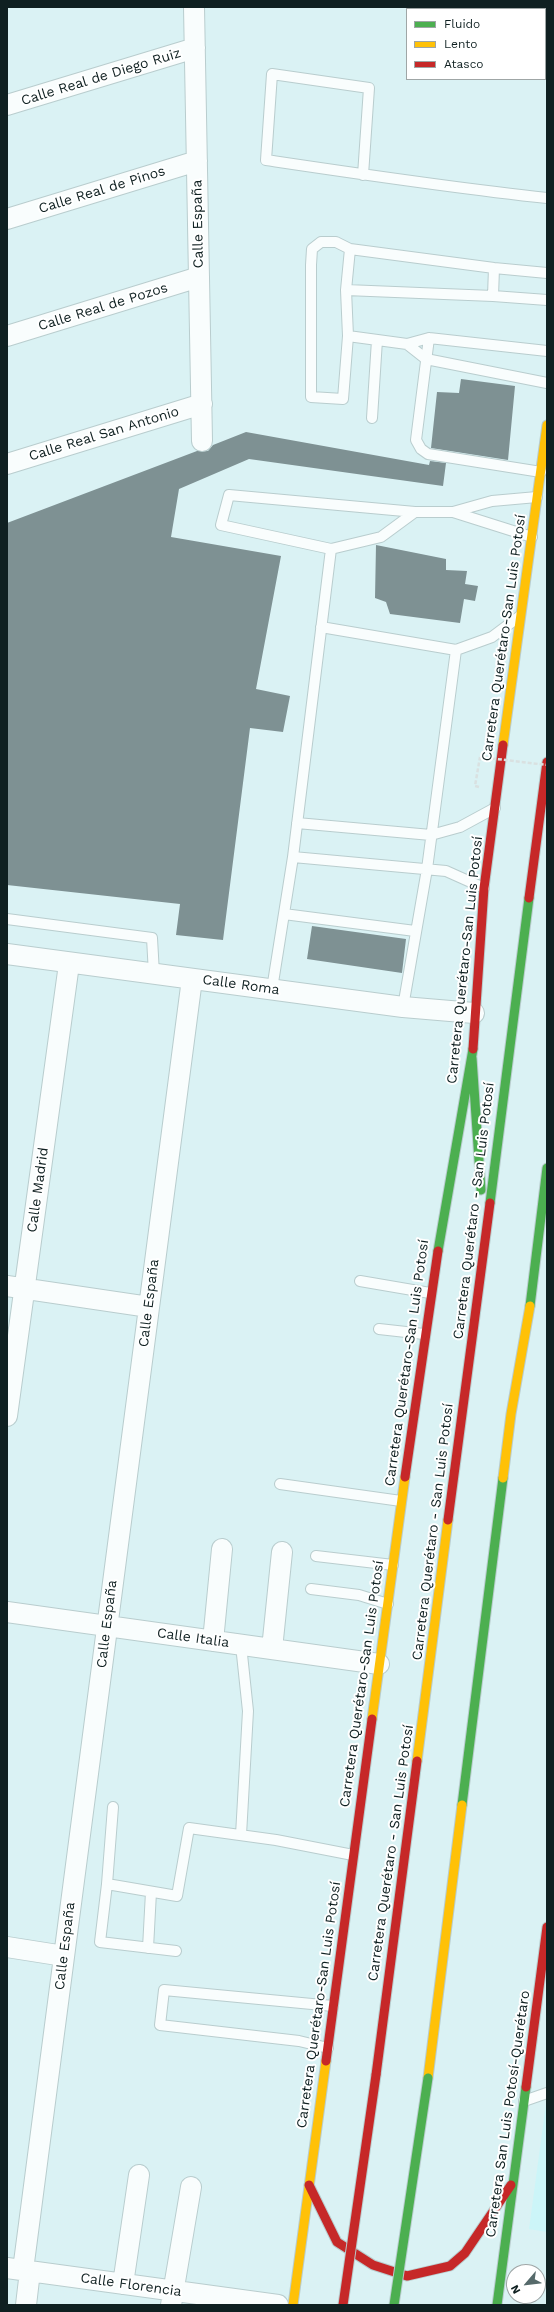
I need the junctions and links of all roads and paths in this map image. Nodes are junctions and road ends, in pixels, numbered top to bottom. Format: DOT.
graph roads {
  1 [pos="194,7"];
  2 [pos="195,48"];
  3 [pos="7,105"];
  4 [pos="197,161"];
  5 [pos="362,175"];
  6 [pos="547,198"];
  7 [pos="7,219"];
  8 [pos="350,249"];
  9 [pos="494,268"];
  10 [pos="547,273"];
  11 [pos="199,277"];
  12 [pos="346,290"];
  13 [pos="493,296"];
  14 [pos="547,300"];
  15 [pos="7,336"];
  16 [pos="348,336"];
  17 [pos="429,338"];
  18 [pos="377,340"];
  19 [pos="407,344"];
  20 [pos="547,351"];
  21 [pos="426,358"];
  22 [pos="547,383"];
  23 [pos="202,404"];
  24 [pos="372,418"];
  25 [pos="547,425"];
  26 [pos="202,441"];
  27 [pos="7,464"];
  28 [pos="541,472"];
  29 [pos="537,497"];
  30 [pos="415,512"];
  31 [pos="453,512"];
  32 [pos="532,537"];
  33 [pos="331,548"];
  34 [pos="521,615"];
  35 [pos="321,627"];
  36 [pos="456,650"];
  37 [pos="547,763"];
  38 [pos="474,786"];
  39 [pos="495,808"];
  40 [pos="297,822"];
  41 [pos="431,835"];
  42 [pos="293,857"];
  43 [pos="427,869"];
  44 [pos="484,888"];
  45 [pos="284,914"];
  46 [pos="7,919"];
  47 [pos="415,931"];
  48 [pos="7,954"];
  49 [pos="69,964"];
  50 [pos="154,974"];
  51 [pos="192,979"];
  52 [pos="272,989"];
  53 [pos="403,1007"];
  54 [pos="474,1014"];
  55 [pos="472,1058"];
  56 [pos="547,1168"];
  57 [pos="484,1241"];
  58 [pos="544,1276"];
  59 [pos="360,1281"];
  60 [pos="16,1287"];
  61 [pos="430,1293"];
  62 [pos="149,1307"];
  63 [pos="529,1311"];
  64 [pos="379,1329"];
  65 [pos="424,1334"];
  66 [pos="7,1416"];
  67 [pos="280,1484"];
  68 [pos="401,1502"];
  69 [pos="222,1548"];
  70 [pos="282,1552"];
  71 [pos="316,1556"];
  72 [pos="393,1565"];
  73 [pos="311,1588"];
  74 [pos="388,1604"];
  75 [pos="7,1612"];
  76 [pos="107,1626"];
  77 [pos="213,1641"];
  78 [pos="241,1644"];
  79 [pos="272,1649"];
  80 [pos="379,1664"];
  81 [pos="113,1807"];
  82 [pos="241,1835"];
  83 [pos="354,1855"];
  84 [pos="107,1884"];
  85 [pos="151,1892"];
  86 [pos="547,1927"];
  87 [pos="7,1947"];
  88 [pos="148,1948"];
  89 [pos="176,1952"];
  90 [pos="64,1956"];
  91 [pos="333,2006"];
  92 [pos="328,2048"];
  93 [pos="547,2093"];
  94 [pos="524,2101"];
  95 [pos="139,2176"];
  96 [pos="513,2183"];
  97 [pos="309,2185"];
  98 [pos="191,2187"];
  99 [pos="20,2270"];
  100 [pos="123,2284"];
  101 [pos="172,2298"];
  102 [pos="26,2305"];
  103 [pos="278,2305"];
  104 [pos="293,2305"];
  105 [pos="343,2305"];
  106 [pos="394,2305"];
  107 [pos="496,2305"];
  1 -- 2 [label="street, Calle España"];
  2 -- 3 [label="street, Calle Real de Diego Ruiz"];
  2 -- 4 [label="street, Calle España"];
  4 -- 7 [label="street, Calle Real de Pinos"];
  4 -- 11 [label="street, Calle España"];
  5 -- 5 [label="lane"];
  5 -- 6 [label="lane"];
  8 -- 9 [label="lane"];
  8 -- 12 [label="lane"];
  8 -- 16 [label="lane"];
  9 -- 10 [label="lane"];
  9 -- 13 [label="lane"];
  11 -- 15 [label="street, Calle Real de Pozos"];
  11 -- 23 [label="street, Calle España"];
  12 -- 13 [label="lane"];
  12 -- 16 [label="lane"];
  13 -- 14 [label="lane"];
  16 -- 18 [label="lane"];
  17 -- 19 [label="lane"];
  17 -- 20 [label="lane"];
  17 -- 21 [label="lane"];
  18 -- 19 [label="lane"];
  18 -- 24 [label="lane"];
  19 -- 21 [label="lane"];
  21 -- 22 [label="lane"];
  21 -- 28 [label="lane"];
  23 -- 26 [label="street, Calle España"];
  23 -- 27 [label="street, Calle Real San Antonio"];
  25 -- 28 [label="main road, Carretera Querétaro-San Luis Potosí"];
  28 -- 29 [label="main road, Carretera Querétaro-San Luis Potosí"];
  29 -- 31 [label="lane"];
  29 -- 32 [label="main road, Carretera Querétaro-San Luis Potosí"];
  30 -- 31 [label="lane"];
  30 -- 33 [label="lane"];
  30 -- 33 [label="lane"];
  31 -- 32 [label="lane"];
  32 -- 34 [label="main road, Carretera Querétaro-San Luis Potosí"];
  33 -- 35 [label="lane"];
  34 -- 36 [label="lane"];
  34 -- 39 [label="main road, Carretera Querétaro-San Luis Potosí"];
  35 -- 36 [label="lane"];
  35 -- 40 [label="lane"];
  36 -- 41 [label="lane"];
  37 -- 38 [label="path, bridge"];
  37 -- 57 [label="main road, Carretera Querétaro - San Luis Potosí"];
  39 -- 41 [label="lane"];
  39 -- 44 [label="main road, Carretera Querétaro-San Luis Potosí"];
  40 -- 41 [label="lane"];
  40 -- 42 [label="lane"];
  41 -- 43 [label="lane"];
  42 -- 43 [label="lane"];
  42 -- 45 [label="lane"];
  43 -- 44 [label="lane"];
  43 -- 47 [label="lane"];
  44 -- 54 [label="main road, Carretera Querétaro-San Luis Potosí"];
  45 -- 47 [label="lane"];
  45 -- 52 [label="lane"];
  46 -- 50 [label="lane"];
  47 -- 53 [label="lane"];
  48 -- 49 [label="street, Calle Roma"];
  49 -- 50 [label="street, Calle Roma"];
  49 -- 60 [label="street, Calle Madrid"];
  50 -- 51 [label="street, Calle Roma"];
  51 -- 52 [label="street, Calle Roma"];
  51 -- 62 [label="street, Calle España"];
  52 -- 53 [label="street, Calle Roma"];
  53 -- 54 [label="street, Calle Roma"];
  54 -- 55 [label="main road, Carretera Querétaro-San Luis Potosí"];
  55 -- 57 [label="main road"];
  55 -- 61 [label="main road, Carretera Querétaro-San Luis Potosí"];
  56 -- 63 [label="main road"];
  57 -- 105 [label="main road, Carretera Querétaro - San Luis Potosí, bridge"];
  58 -- 63 [label="main road"];
  59 -- 61 [label="lane"];
  60 -- 62 [label="street"];
  60 -- 66 [label="street, Calle Madrid"];
  61 -- 65 [label="main road, Carretera Querétaro-San Luis Potosí"];
  62 -- 76 [label="street, Calle España"];
  63 -- 106 [label="main road, bridge"];
  64 -- 65 [label="lane"];
  65 -- 68 [label="main road, Carretera Querétaro-San Luis Potosí"];
  67 -- 68 [label="lane"];
  68 -- 72 [label="main road, Carretera Querétaro-San Luis Potosí"];
  69 -- 77 [label="street"];
  70 -- 79 [label="street"];
  71 -- 72 [label="lane"];
  72 -- 74 [label="main road, Carretera Querétaro-San Luis Potosí"];
  73 -- 74 [label="lane"];
  74 -- 80 [label="main road, Carretera Querétaro-San Luis Potosí"];
  75 -- 76 [label="street, Calle Italia"];
  76 -- 77 [label="street, Calle Italia"];
  76 -- 90 [label="street, Calle España"];
  77 -- 78 [label="street, Calle Italia"];
  78 -- 79 [label="street, Calle Italia"];
  78 -- 82 [label="lane"];
  79 -- 80 [label="street, Calle Italia"];
  80 -- 83 [label="main road, Carretera Querétaro-San Luis Potosí"];
  81 -- 84 [label="lane"];
  82 -- 83 [label="lane"];
  82 -- 85 [label="lane"];
  83 -- 91 [label="main road, Carretera Querétaro-San Luis Potosí"];
  84 -- 85 [label="lane"];
  84 -- 88 [label="lane"];
  85 -- 88 [label="lane"];
  86 -- 94 [label="main road, Carretera San Luis Potosí-Querétaro"];
  87 -- 90 [label="street"];
  88 -- 89 [label="lane"];
  90 -- 99 [label="street, Calle España"];
  91 -- 92 [label="main road, Carretera Querétaro-San Luis Potosí"];
  91 -- 92 [label="lane"];
  92 -- 97 [label="main road, Carretera Querétaro-San Luis Potosí"];
  93 -- 94 [label="lane"];
  94 -- 96 [label="main road, Carretera San Luis Potosí-Querétaro"];
  95 -- 100 [label="street"];
  96 -- 97 [label="main road"];
  96 -- 107 [label="main road, Carretera San Luis Potosí-Querétaro"];
  97 -- 104 [label="main road, Carretera Querétaro-San Luis Potosí"];
  98 -- 101 [label="street"];
  99 -- 100 [label="street, Calle Florencia"];
  99 -- 102 [label="street, Calle España"];
  100 -- 101 [label="street, Calle Florencia"];
  101 -- 103 [label="street, Calle Florencia"];
}
